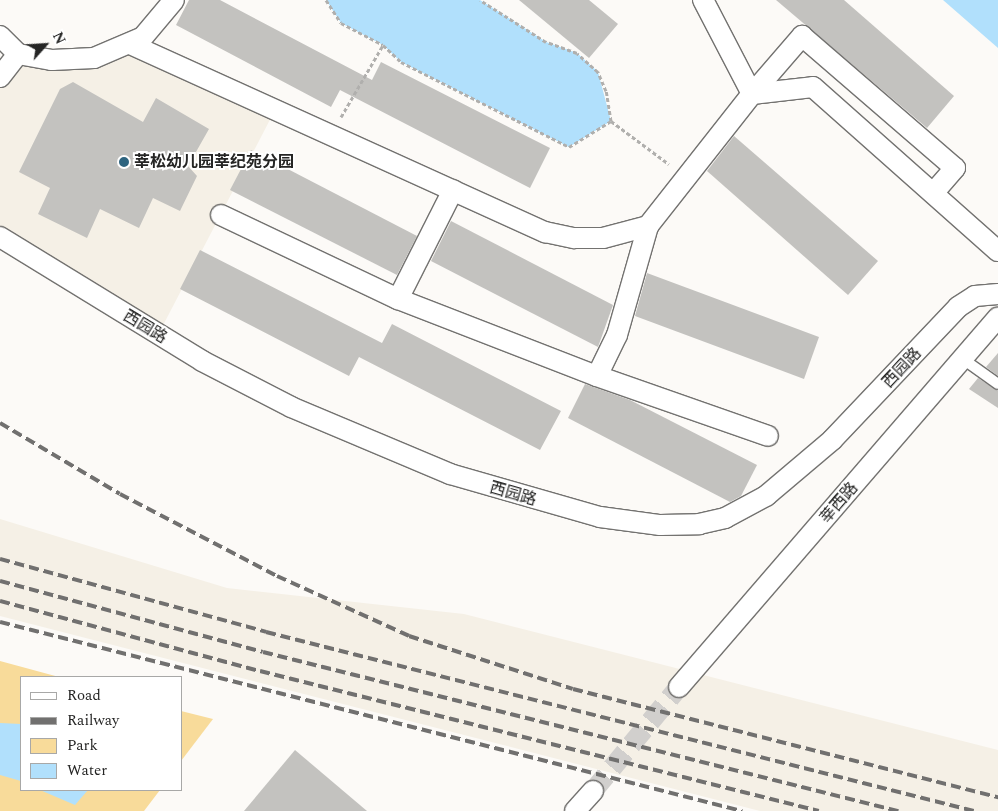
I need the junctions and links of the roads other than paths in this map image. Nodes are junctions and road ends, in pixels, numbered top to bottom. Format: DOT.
graph roads {
  1 [pos="174,0"];
  2 [pos="703,0"];
  3 [pos="0,36"];
  4 [pos="130,44"];
  5 [pos="18,54"];
  6 [pos="0,77"];
  7 [pos="752,94"];
  8 [pos="453,190"];
  9 [pos="933,193"];
  10 [pos="221,215"];
  11 [pos="648,226"];
  12 [pos="0,237"];
  13 [pos="998,251"];
  14 [pos="998,294"];
  15 [pos="398,300"];
  16 [pos="998,318"];
  17 [pos="963,359"];
  18 [pos="597,376"];
  19 [pos="998,384"];
  20 [pos="768,436"];
  21 [pos="679,687"];
  22 [pos="593,791"];
  23 [pos="575,811"];
  1 -- 4 [label="street"];
  2 -- 7 [label="street"];
  3 -- 5 [label="street"];
  4 -- 5 [label="street"];
  4 -- 8 [label="street"];
  5 -- 6 [label="street"];
  7 -- 9 [label="street"];
  7 -- 9 [label="street"];
  7 -- 11 [label="street"];
  8 -- 11 [label="street"];
  8 -- 15 [label="street"];
  9 -- 13 [label="street"];
  10 -- 15 [label="street"];
  11 -- 18 [label="street"];
  12 -- 14 [label="street, 西园路"];
  15 -- 18 [label="street"];
  16 -- 17 [label="street, 莘西路"];
  17 -- 19 [label="lane"];
  17 -- 21 [label="street, 莘西路"];
  18 -- 20 [label="street"];
  22 -- 23 [label="street"];
}
